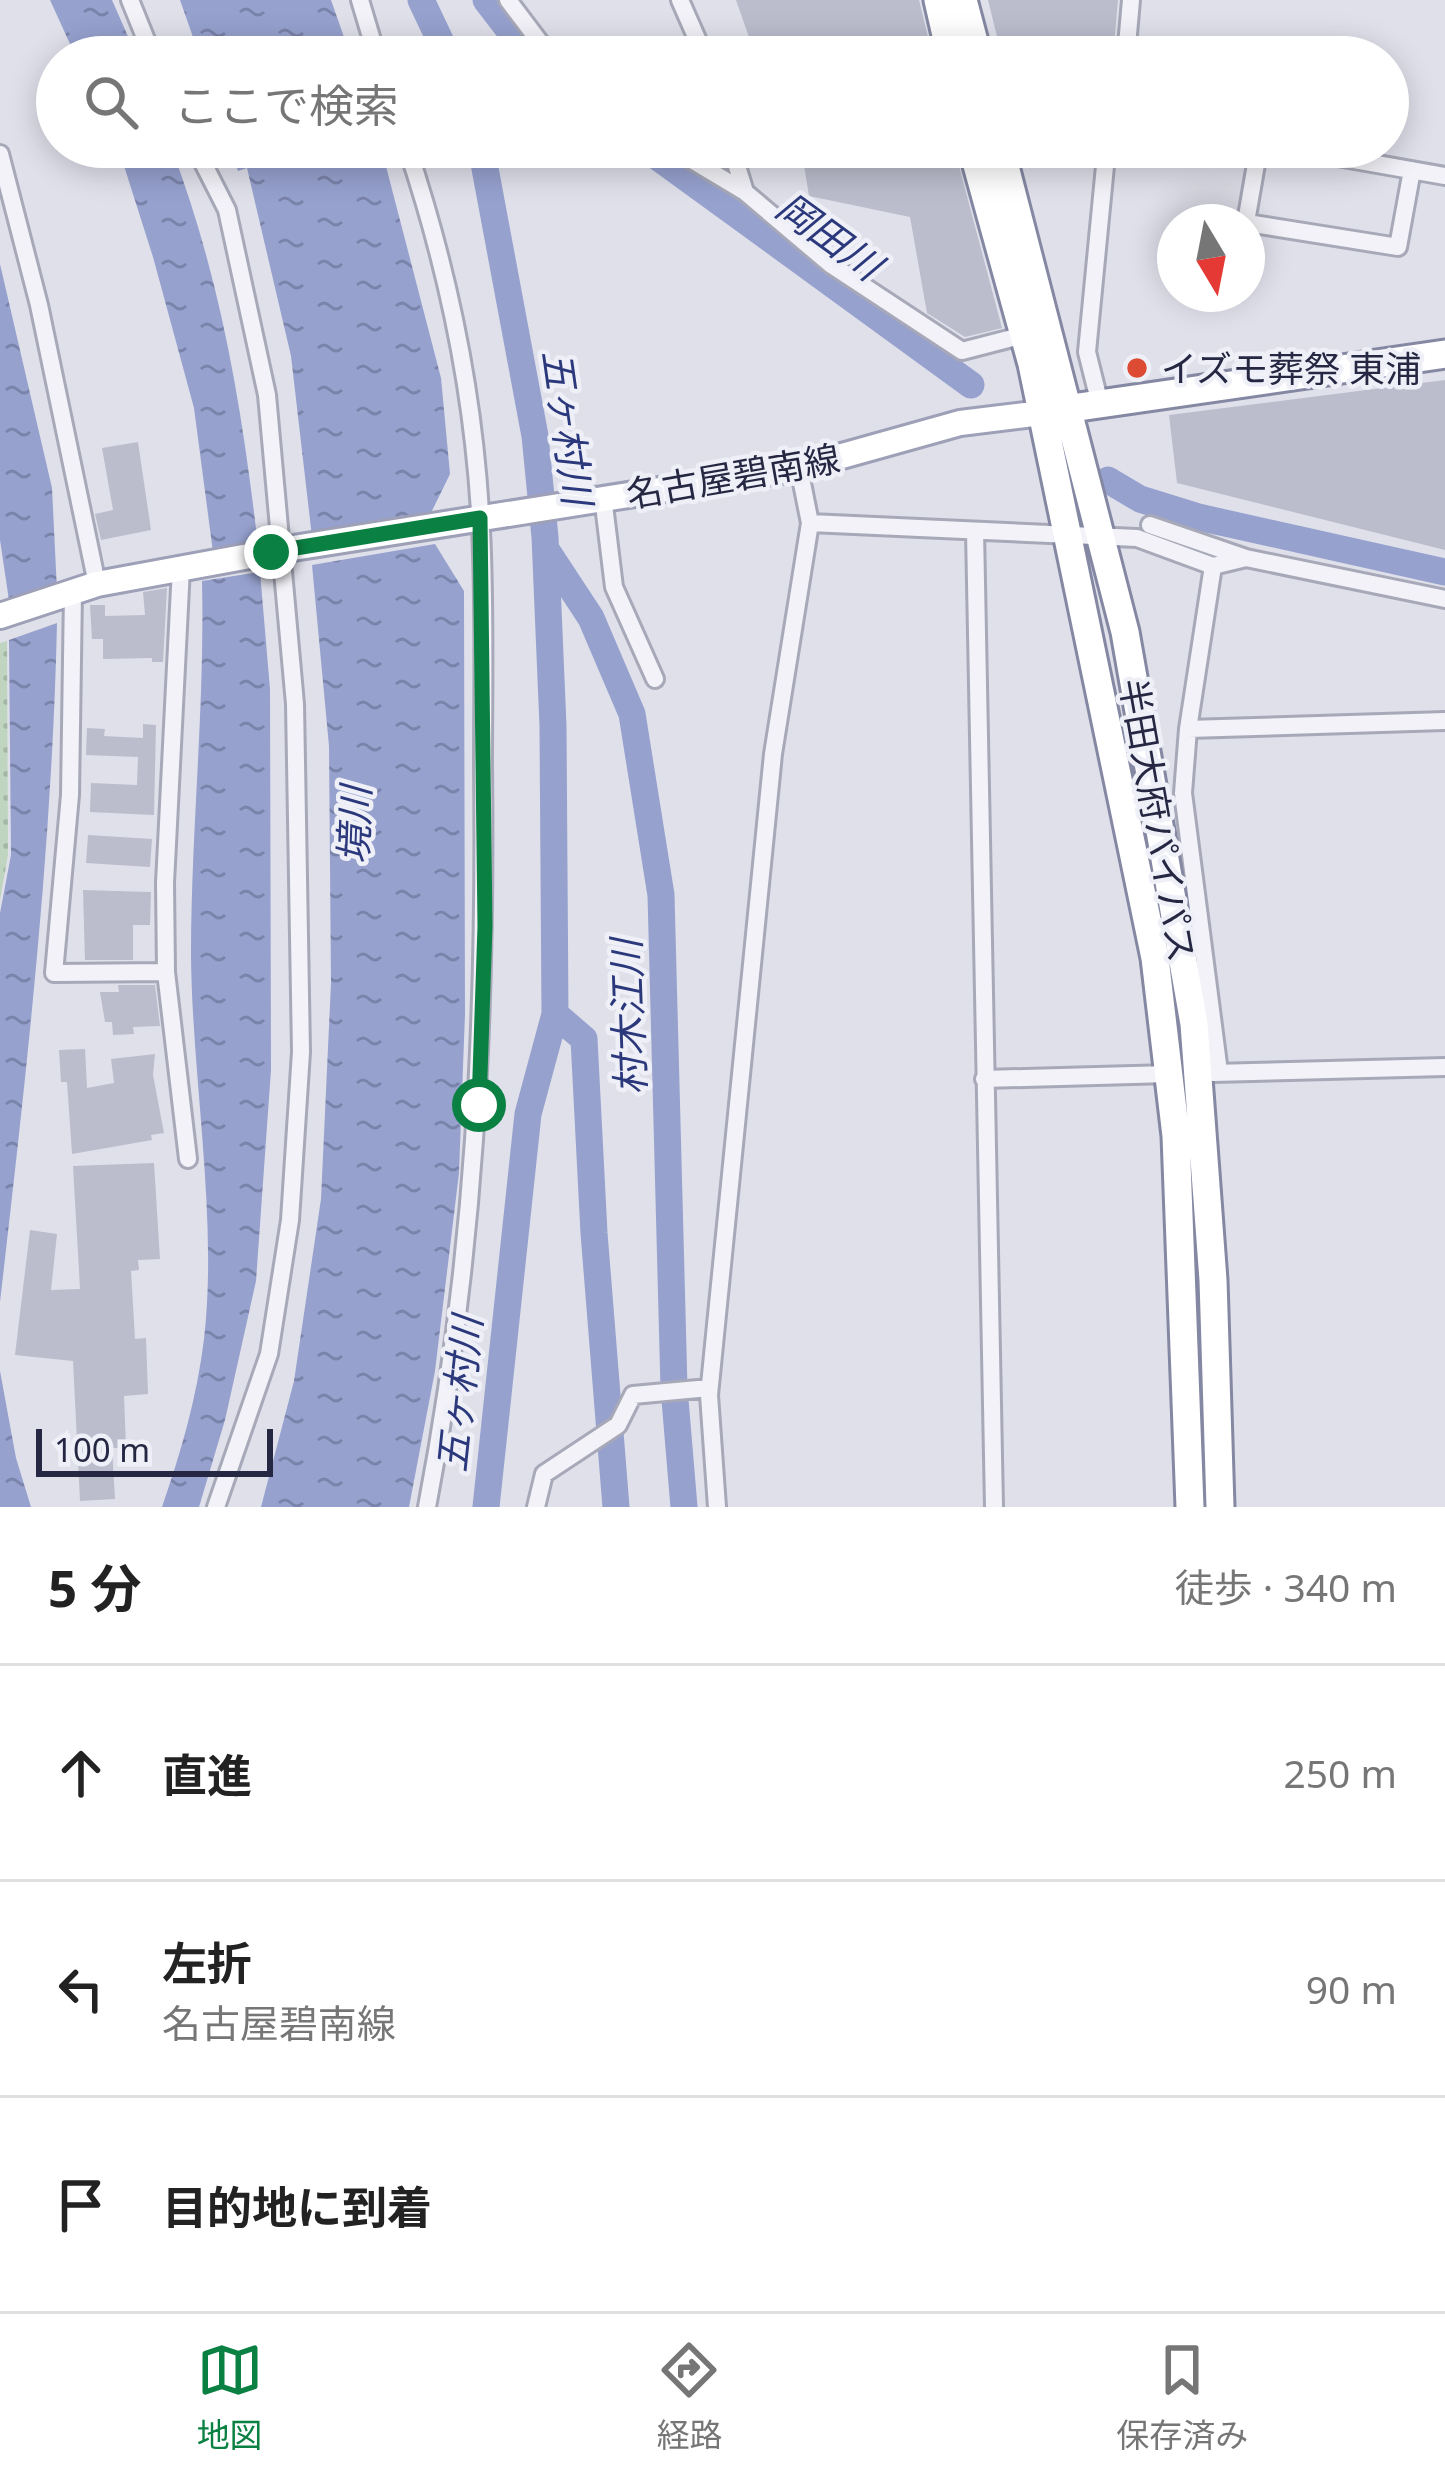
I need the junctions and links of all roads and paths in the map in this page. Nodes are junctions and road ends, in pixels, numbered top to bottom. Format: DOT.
graph roads {
  1 [pos="130,0"];
  2 [pos="360,0"];
  3 [pos="508,0"];
  4 [pos="680,0"];
  5 [pos="938,0"];
  6 [pos="963,0"];
  7 [pos="1131,0"];
  8 [pos="144,36"];
  9 [pos="370,36"];
  10 [pos="535,36"];
  11 [pos="696,36"];
  12 [pos="947,36"];
  13 [pos="972,36"];
  14 [pos="1128,36"];
  15 [pos="0,154"];
  16 [pos="206,168"];
  17 [pos="413,168"];
  18 [pos="705,168"];
  19 [pos="738,168"];
  20 [pos="979,168"];
  21 [pos="1004,168"];
  22 [pos="1105,168"];
  23 [pos="1256,168"];
  24 [pos="1401,168"];
  25 [pos="1412,170"];
  26 [pos="1445,176"];
  27 [pos="745,192"];
  28 [pos="1250,204"];
  29 [pos="1265,225"];
  30 [pos="1034,333"];
  31 [pos="1445,354"];
  32 [pos="1100,404"];
  33 [pos="1055,411"];
  34 [pos="799,468"];
  35 [pos="603,497"];
  36 [pos="480,517"];
  37 [pos="811,523"];
  38 [pos="1150,525"];
  39 [pos="975,531"];
  40 [pos="1067,534"];
  41 [pos="1100,535"];
  42 [pos="279,550"];
  43 [pos="1246,558"];
  44 [pos="1213,566"];
  45 [pos="185,567"];
  46 [pos="85,588"];
  47 [pos="1445,599"];
  48 [pos="0,616"];
  49 [pos="655,680"];
  50 [pos="1445,722"];
  51 [pos="1188,729"];
  52 [pos="166,972"];
  53 [pos="1445,1067"];
  54 [pos="1210,1073"];
  55 [pos="1169,1074"];
  56 [pos="984,1079"];
  57 [pos="188,1159"];
  58 [pos="709,1395"];
  59 [pos="216,1507"];
  60 [pos="427,1507"];
  61 [pos="536,1507"];
  62 [pos="717,1507"];
  63 [pos="994,1507"];
  64 [pos="1190,1507"];
  65 [pos="1220,1507"];
  1 -- 8 [label="street"];
  2 -- 9 [label="street"];
  3 -- 10 [label="street"];
  4 -- 11 [label="street"];
  5 -- 12 [label="highway"];
  6 -- 13 [label="highway"];
  7 -- 14 [label="street"];
  15 -- 46 [label="street"];
  16 -- 42 [label="street"];
  17 -- 36 [label="street"];
  18 -- 27 [label="street"];
  19 -- 27 [label="street"];
  20 -- 30 [label="highway, 半田大府パイパス"];
  21 -- 30 [label="highway, 半田大府パイパス"];
  22 -- 32 [label="street"];
  23 -- 28 [label="street"];
  24 -- 25 [label="street"];
  25 -- 26 [label="street"];
  25 -- 29 [label="street"];
  27 -- 30 [label="street"];
  30 -- 33 [label="highway, 半田大府パイパス"];
  31 -- 32 [label="highway"];
  32 -- 33 [label="highway"];
  33 -- 34 [label="main road, 名古屋碧南線"];
  33 -- 40 [label="highway, 半田大府パイパス"];
  33 -- 41 [label="highway, 半田大府パイパス"];
  34 -- 35 [label="main road, 名古屋碧南線"];
  34 -- 37 [label="street"];
  35 -- 36 [label="main road, 名古屋碧南線"];
  35 -- 49 [label="street"];
  36 -- 42 [label="main road, 名古屋碧南線"];
  36 -- 60 [label="street"];
  37 -- 39 [label="street"];
  37 -- 58 [label="street"];
  38 -- 43 [label="street"];
  39 -- 40 [label="street"];
  39 -- 56 [label="street"];
  40 -- 41 [label="street"];
  40 -- 55 [label="highway, 半田大府パイパス"];
  41 -- 44 [label="street"];
  41 -- 54 [label="highway, 半田大府パイパス"];
  42 -- 45 [label="main road, 名古屋碧南線"];
  42 -- 59 [label="street"];
  43 -- 44 [label="street"];
  43 -- 47 [label="street"];
  44 -- 51 [label="street"];
  45 -- 46 [label="main road, 名古屋碧南線"];
  45 -- 52 [label="street"];
  46 -- 48 [label="main road, 名古屋碧南線"];
  46 -- 52 [label="street"];
  50 -- 51 [label="street"];
  51 -- 54 [label="street"];
  52 -- 57 [label="street"];
  53 -- 54 [label="street"];
  54 -- 65 [label="highway, 半田大府パイパス"];
  55 -- 56 [label="street"];
  55 -- 64 [label="highway, 半田大府パイパス"];
  56 -- 63 [label="street"];
  58 -- 61 [label="street"];
  58 -- 62 [label="street"];
}
